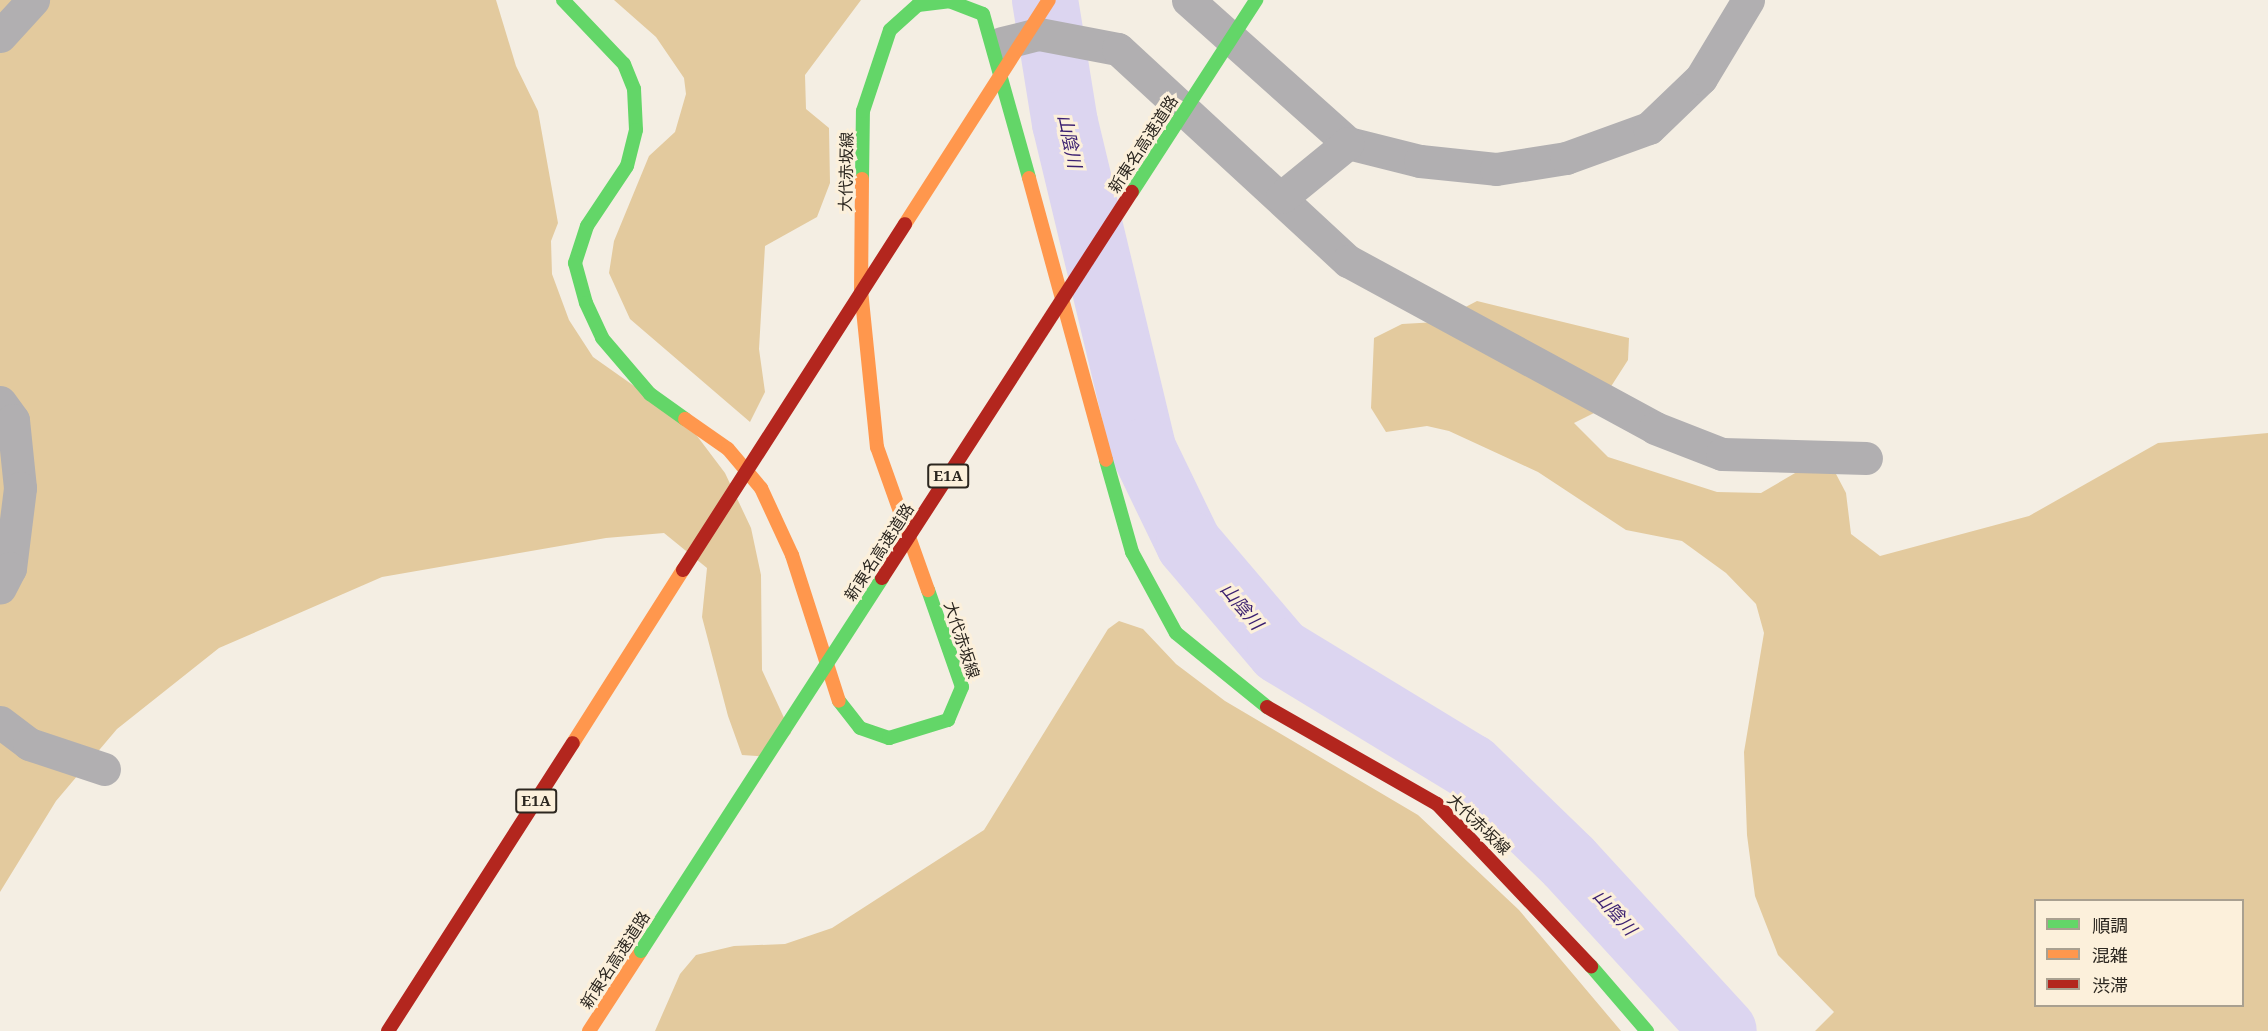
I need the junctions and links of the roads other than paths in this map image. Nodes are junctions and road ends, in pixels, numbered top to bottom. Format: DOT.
graph roads {
  1 [pos="33,0"];
  2 [pos="563,0"];
  3 [pos="1049,0"];
  4 [pos="1188,0"];
  5 [pos="1256,0"];
  6 [pos="1748,0"];
  7 [pos="0,36"];
  8 [pos="991,45"];
  9 [pos="1348,143"];
  10 [pos="1282,197"];
  11 [pos="0,402"];
  12 [pos="1866,458"];
  13 [pos="0,588"];
  14 [pos="0,722"];
  15 [pos="104,769"];
  16 [pos="388,1031"];
  17 [pos="589,1031"];
  18 [pos="1647,1031"];
  1 -- 7 [label="street"];
  2 -- 8 [label="main road, 大代赤坂線"];
  3 -- 16 [label="main road, E1A, bridge"];
  4 -- 9 [label="street"];
  5 -- 17 [label="main road, 新東名高速道路 / E1A, bridge"];
  6 -- 9 [label="street"];
  8 -- 10 [label="street"];
  8 -- 18 [label="main road, 大代赤坂線"];
  9 -- 10 [label="street"];
  10 -- 12 [label="street"];
  11 -- 13 [label="street"];
  14 -- 15 [label="street"];
}
